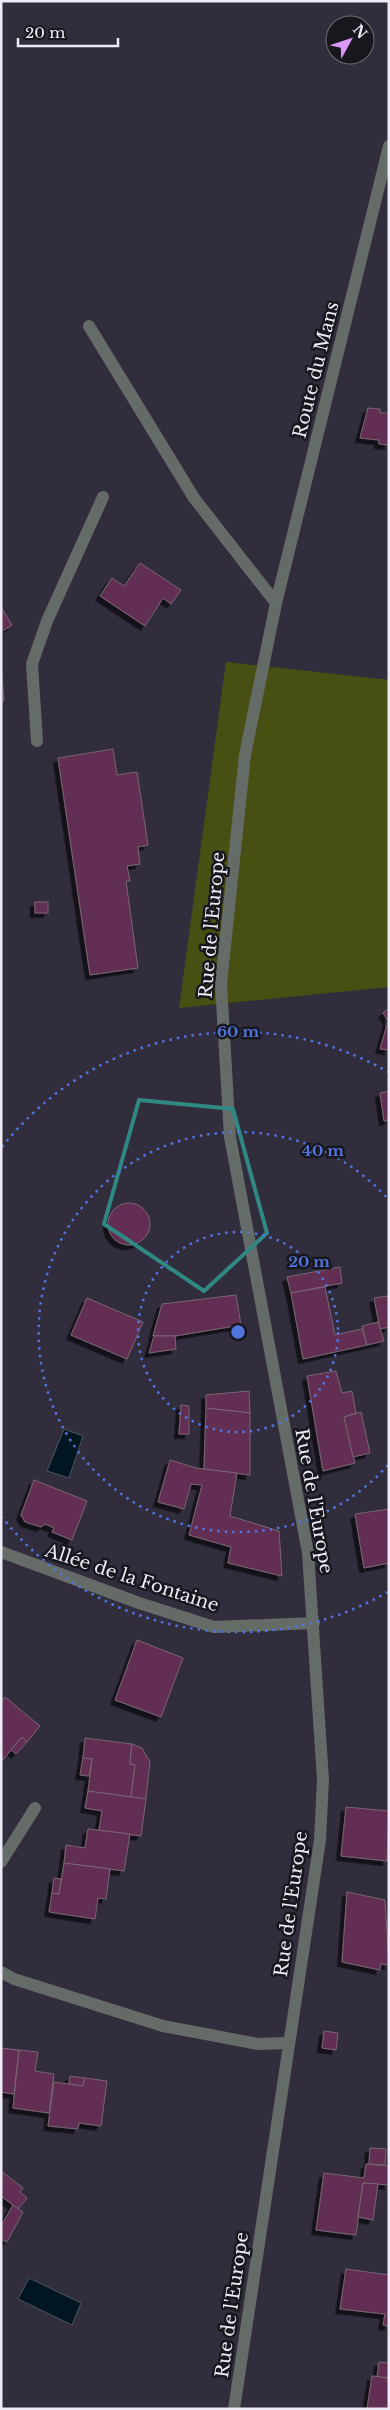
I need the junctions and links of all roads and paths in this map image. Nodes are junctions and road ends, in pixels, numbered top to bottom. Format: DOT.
graph roads {
  1 [pos="389,146"];
  2 [pos="89,326"];
  3 [pos="102,497"];
  4 [pos="276,603"];
  5 [pos="36,741"];
  6 [pos="1,1552"];
  7 [pos="314,1623"];
  8 [pos="35,1808"];
  9 [pos="1,1862"];
  10 [pos="1,1972"];
  11 [pos="288,2043"];
  12 [pos="234,2409"];
  1 -- 4 [label="street, Route du Mans"];
  2 -- 4 [label="street"];
  3 -- 5 [label="street"];
  4 -- 7 [label="street, Rue de l'Europe"];
  6 -- 7 [label="street, Allée de la Fontaine"];
  7 -- 11 [label="street, Rue de l'Europe"];
  8 -- 9 [label="street"];
  10 -- 11 [label="street"];
  11 -- 12 [label="street, Rue de l'Europe"];
}
